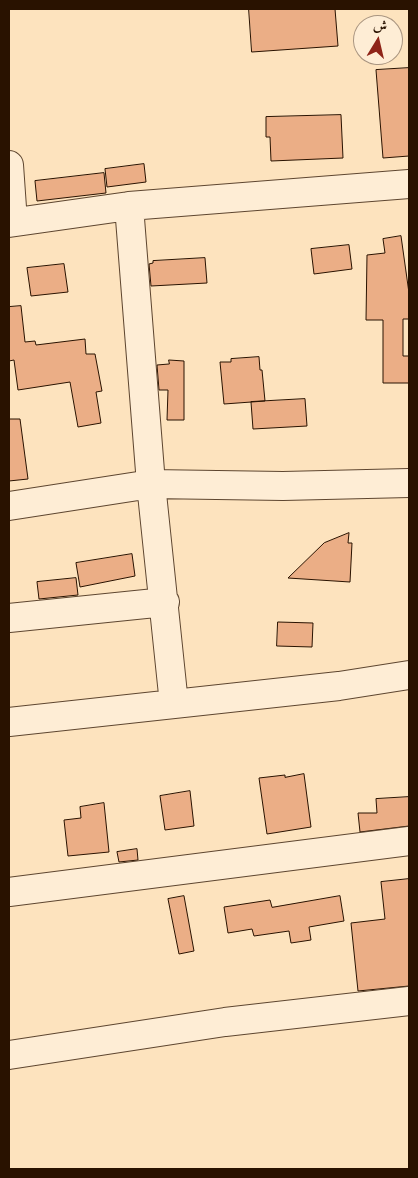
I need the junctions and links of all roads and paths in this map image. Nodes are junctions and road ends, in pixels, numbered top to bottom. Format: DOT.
graph roads {
  1 [pos="9,165"];
  2 [pos="409,184"];
  3 [pos="129,206"];
  4 [pos="11,223"];
  5 [pos="409,483"];
  6 [pos="151,484"];
  7 [pos="9,506"];
  8 [pos="165,602"];
  9 [pos="9,618"];
  10 [pos="409,675"];
  11 [pos="174,704"];
  12 [pos="9,722"];
  13 [pos="409,841"];
  14 [pos="9,892"];
  15 [pos="409,1001"];
  16 [pos="9,1055"];
  1 -- 4 [label="street"];
  2 -- 3 [label="street"];
  3 -- 4 [label="street"];
  3 -- 6 [label="street"];
  5 -- 6 [label="street"];
  6 -- 7 [label="street"];
  6 -- 8 [label="street"];
  8 -- 9 [label="street"];
  8 -- 11 [label="street"];
  10 -- 11 [label="street"];
  11 -- 12 [label="street"];
  13 -- 14 [label="street"];
  15 -- 16 [label="street"];
}
